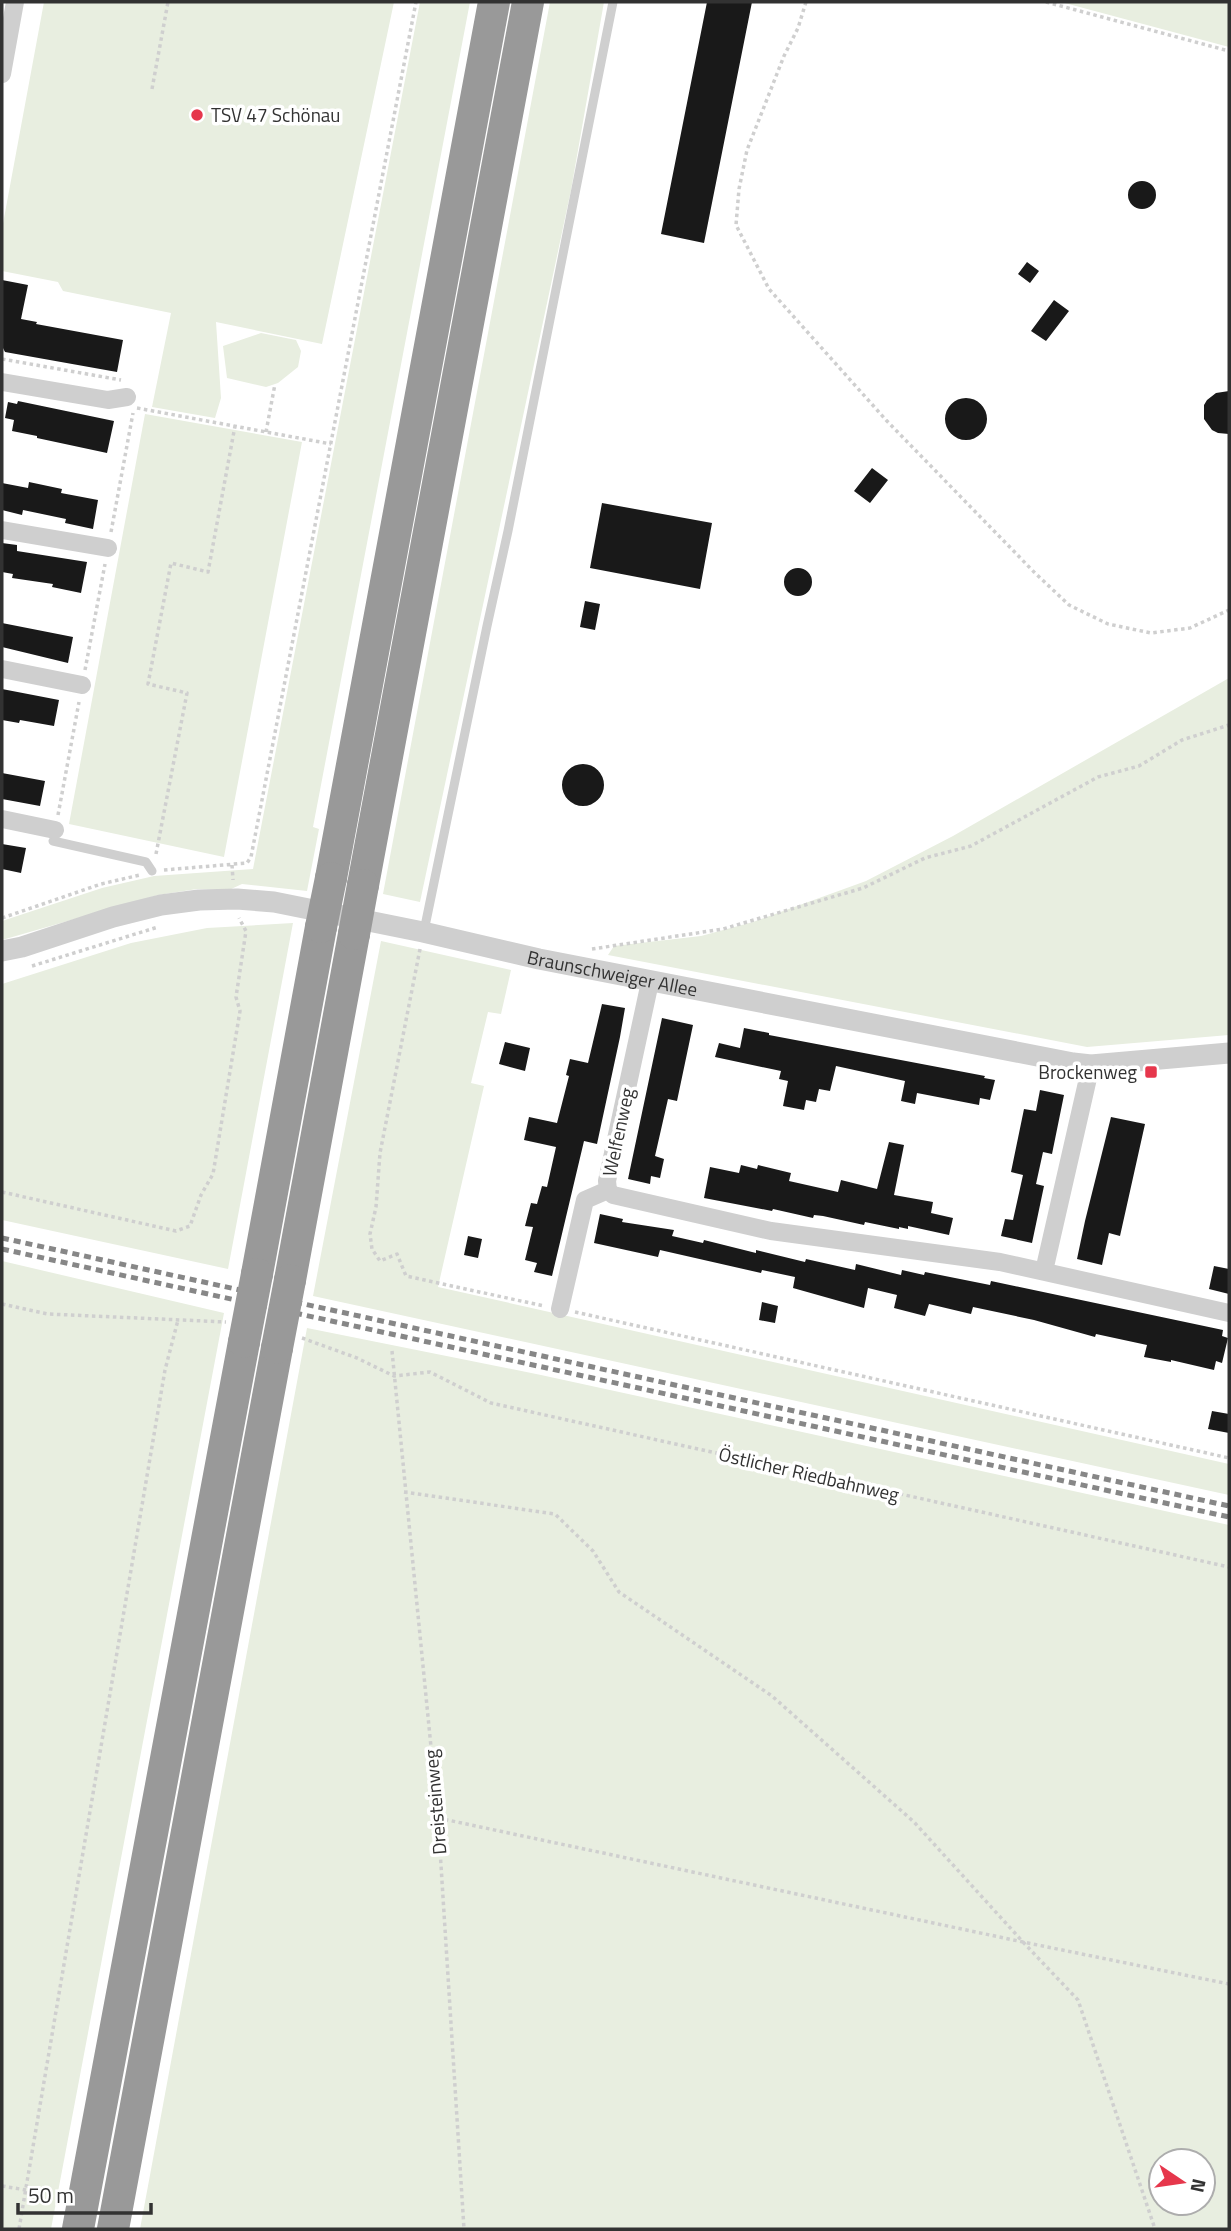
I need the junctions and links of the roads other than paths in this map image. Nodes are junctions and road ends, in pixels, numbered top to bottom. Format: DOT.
graph roads {
  1 [pos="14,2"];
  2 [pos="494,2"];
  3 [pos="528,2"];
  4 [pos="613,2"];
  5 [pos="2,74"];
  6 [pos="2,382"];
  7 [pos="130,389"];
  8 [pos="2,530"];
  9 [pos="108,548"];
  10 [pos="2,669"];
  11 [pos="82,685"];
  12 [pos="2,819"];
  13 [pos="54,835"];
  14 [pos="152,871"];
  15 [pos="422,938"];
  16 [pos="2,951"];
  17 [pos="650,982"];
  18 [pos="1229,1053"];
  19 [pos="1091,1065"];
  20 [pos="608,1190"];
  21 [pos="1044,1271"];
  22 [pos="560,1309"];
  23 [pos="1229,1313"];
  24 [pos="78,2229"];
  25 [pos="113,2229"];
  1 -- 5 [label="street"];
  2 -- 24 [label="highway, bridge"];
  3 -- 25 [label="highway, bridge"];
  4 -- 15 [label="lane"];
  6 -- 7 [label="street"];
  8 -- 9 [label="street"];
  10 -- 11 [label="street"];
  12 -- 13 [label="street"];
  13 -- 14 [label="lane"];
  15 -- 16 [label="street, Braunschweiger Allee"];
  15 -- 17 [label="street, Braunschweiger Allee"];
  17 -- 19 [label="street, Braunschweiger Allee"];
  17 -- 20 [label="street, Welfenweg"];
  18 -- 19 [label="street, Braunschweiger Allee"];
  19 -- 21 [label="street"];
  20 -- 21 [label="street"];
  20 -- 22 [label="street, Welfenweg"];
  21 -- 23 [label="street"];
}
